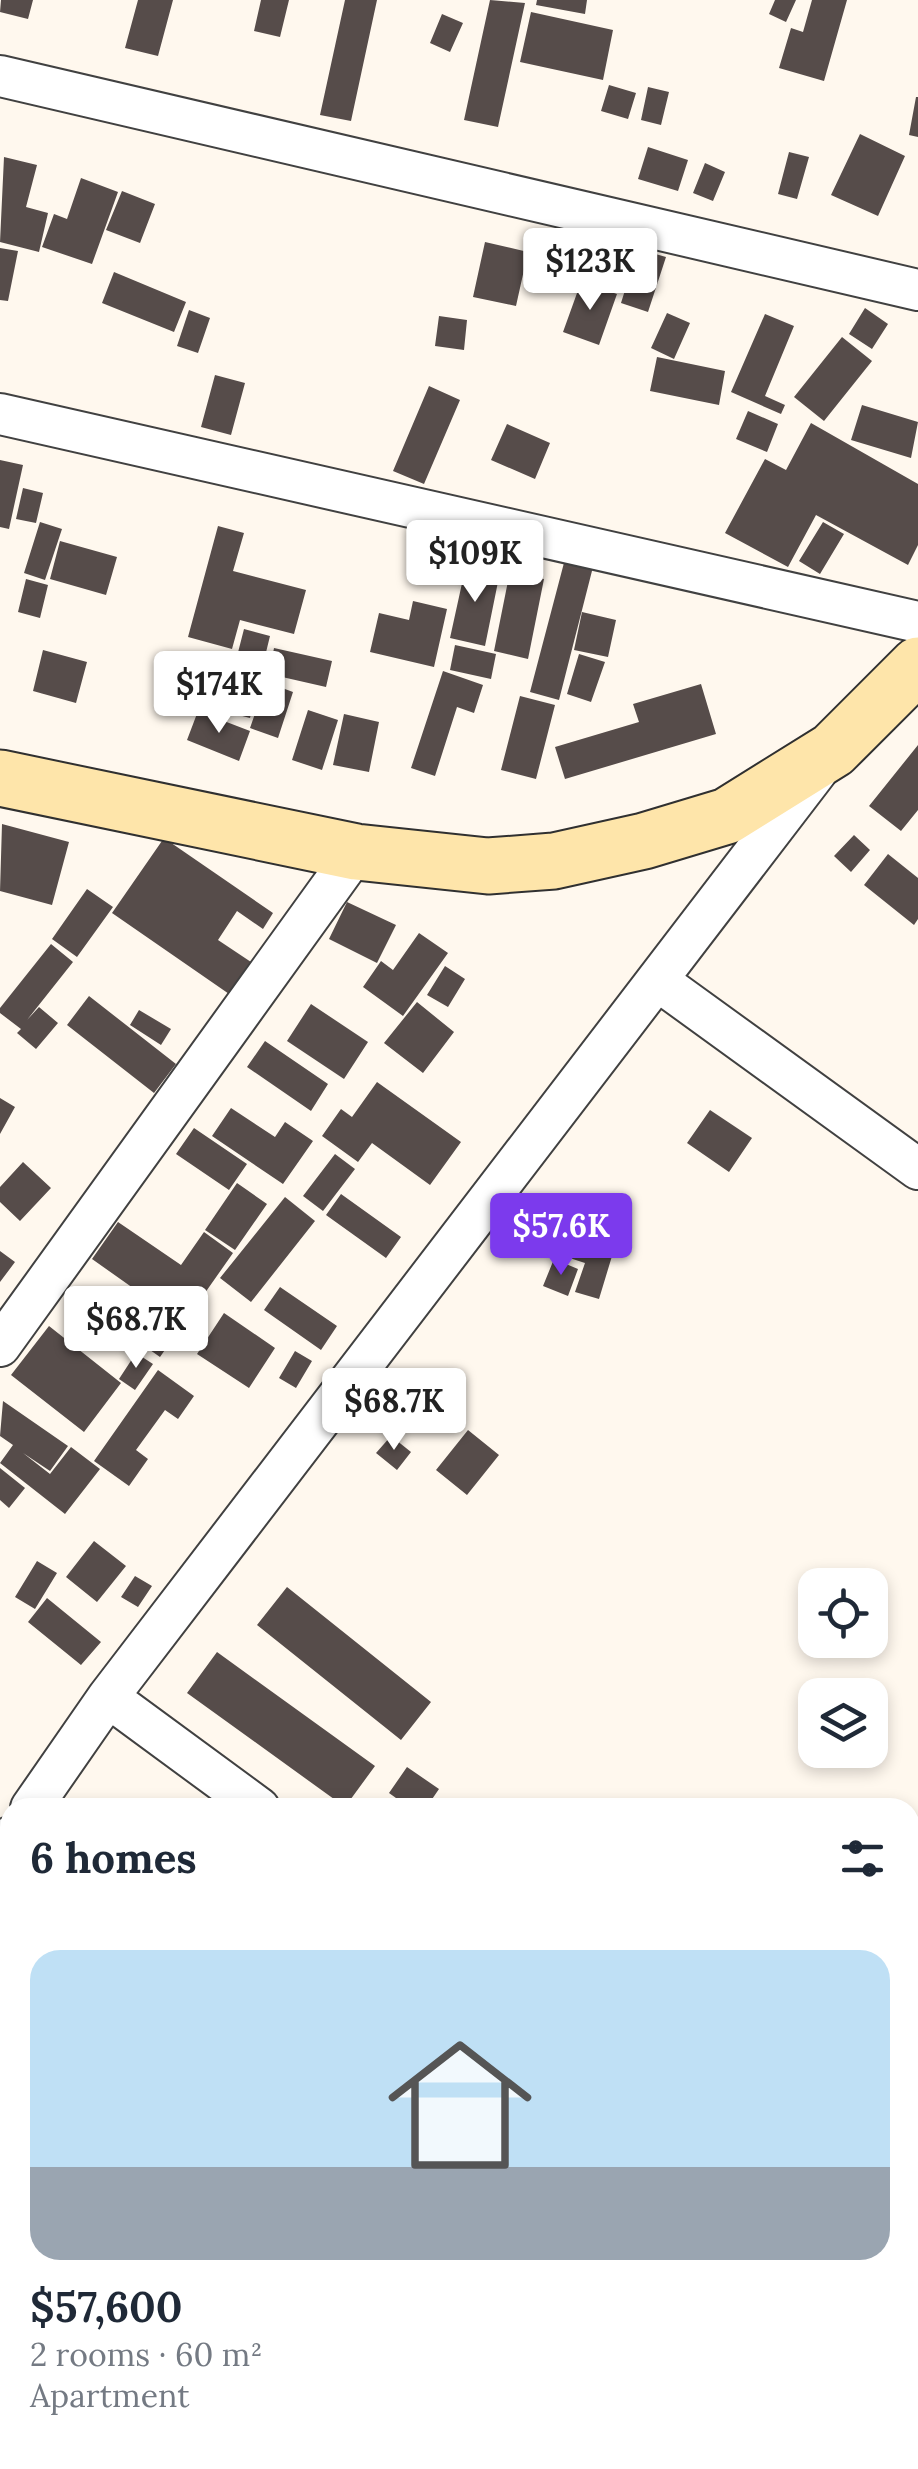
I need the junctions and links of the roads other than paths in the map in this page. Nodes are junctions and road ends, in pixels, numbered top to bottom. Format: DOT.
graph roads {
  1 [pos="0,76"];
  2 [pos="918,290"];
  3 [pos="0,414"];
  4 [pos="918,622"];
  5 [pos="912,680"];
  6 [pos="833,750"];
  7 [pos="0,778"];
  8 [pos="356,852"];
  9 [pos="657,980"];
  10 [pos="918,1170"];
  11 [pos="0,1346"];
  12 [pos="108,1697"];
  13 [pos="38,1798"];
  14 [pos="245,1798"];
  1 -- 2 [label="street"];
  3 -- 4 [label="street"];
  5 -- 6 [label="street"];
  6 -- 8 [label="street"];
  6 -- 9 [label="street"];
  7 -- 8 [label="street"];
  8 -- 11 [label="street"];
  9 -- 10 [label="street"];
  9 -- 12 [label="street"];
  12 -- 13 [label="street"];
  12 -- 14 [label="street"];
}
